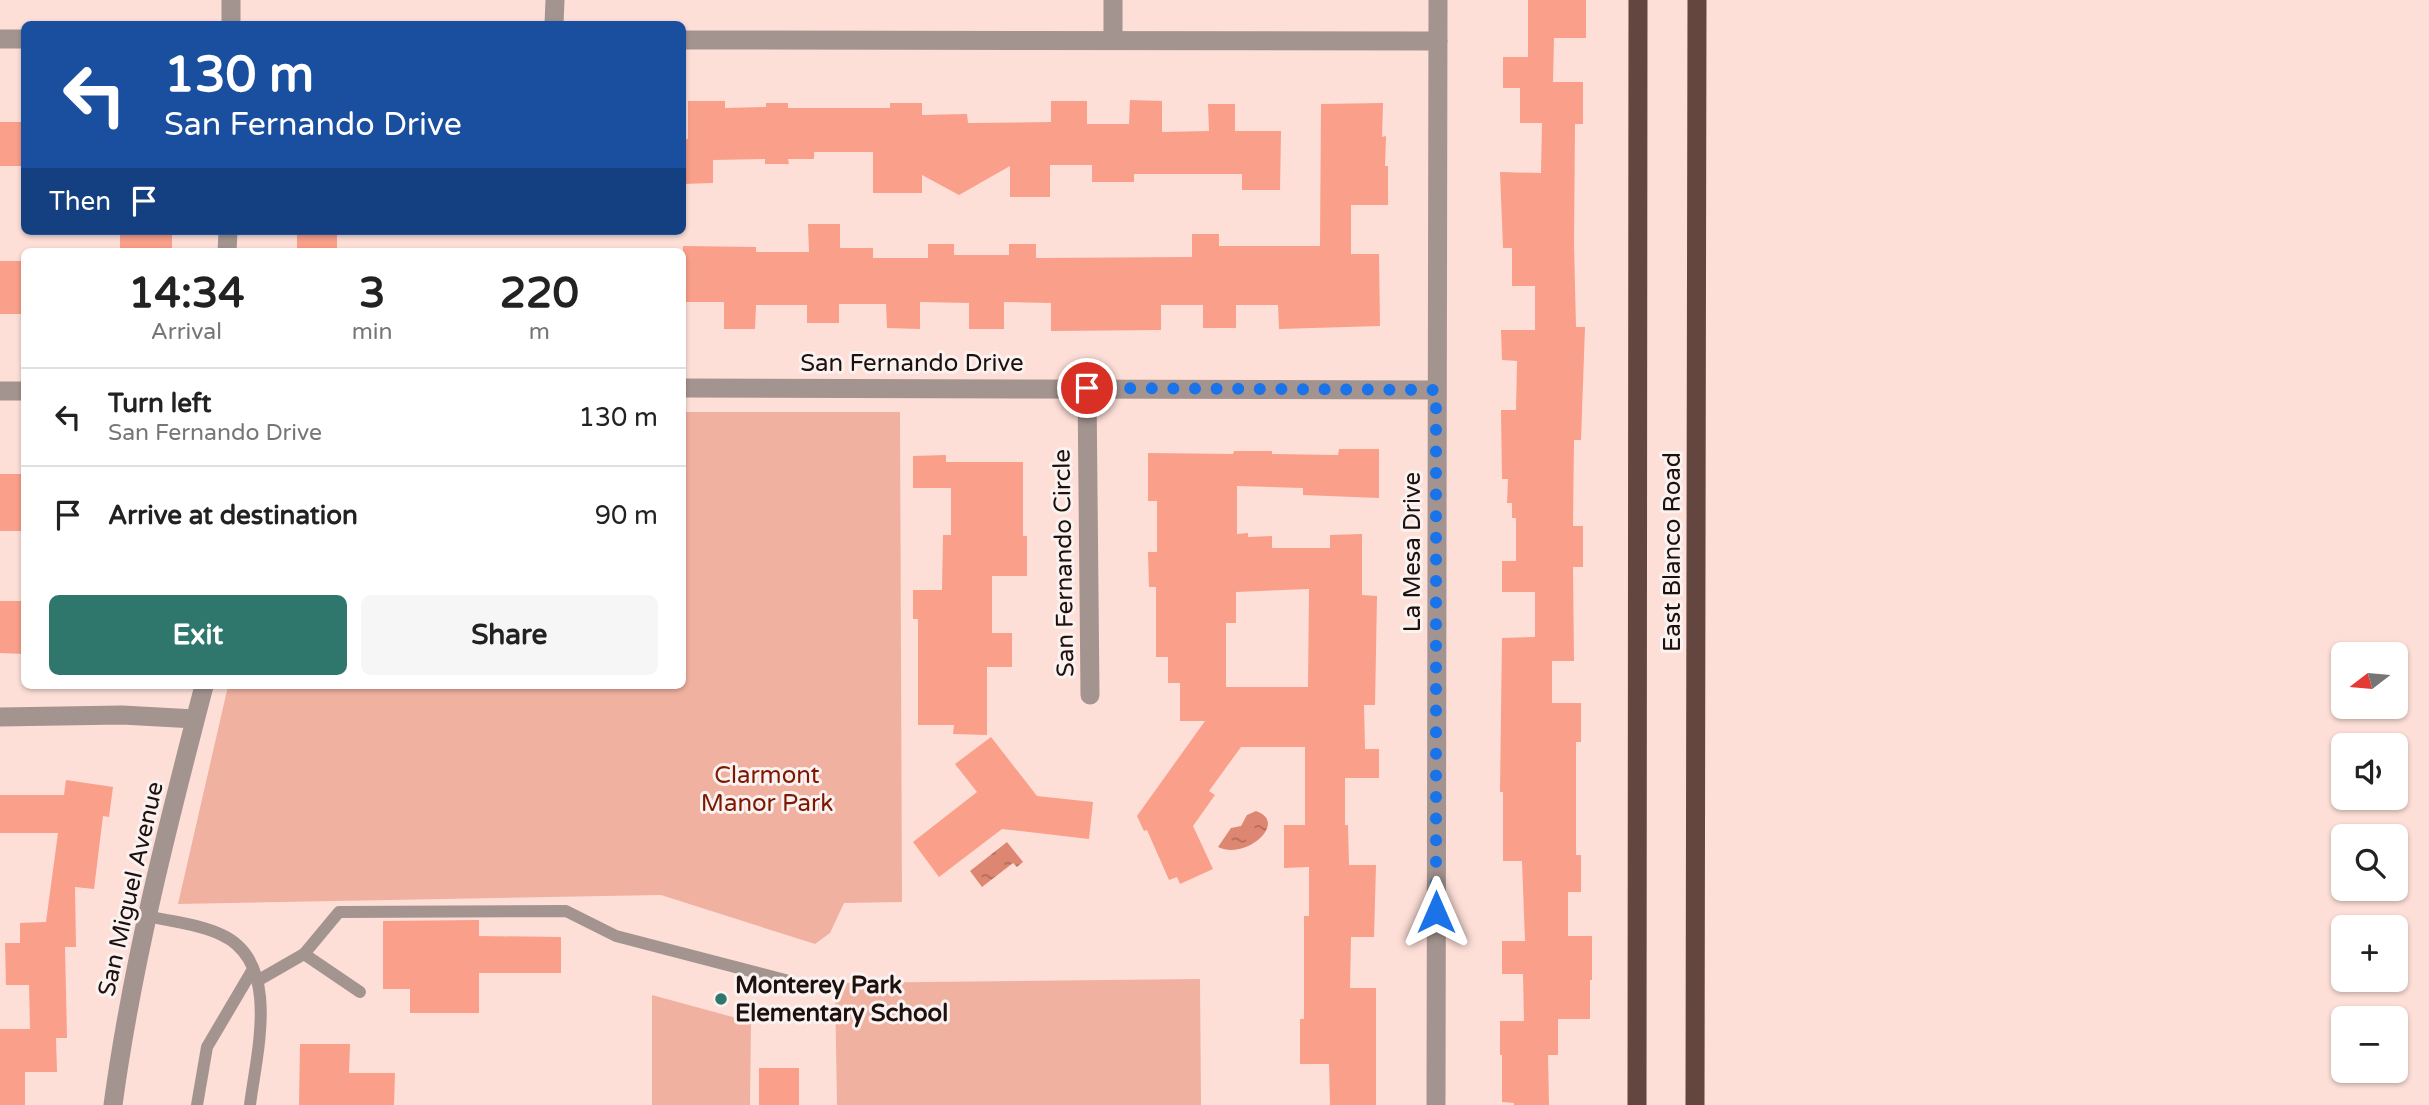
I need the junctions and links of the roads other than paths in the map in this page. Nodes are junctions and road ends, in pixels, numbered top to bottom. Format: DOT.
graph roads {
  1 [pos="231,0"];
  2 [pos="555,0"];
  3 [pos="1113,0"];
  4 [pos="1438,0"];
  5 [pos="1638,0"];
  6 [pos="1697,0"];
  7 [pos="231,21"];
  8 [pos="554,21"];
  9 [pos="0,39"];
  10 [pos="21,39"];
  11 [pos="1112,39"];
  12 [pos="686,40"];
  13 [pos="1437,41"];
  14 [pos="686,388"];
  15 [pos="1087,388"];
  16 [pos="1436,390"];
  17 [pos="0,391"];
  18 [pos="21,391"];
  19 [pos="203,689"];
  20 [pos="1090,695"];
  21 [pos="0,717"];
  22 [pos="195,719"];
  23 [pos="148,916"];
  24 [pos="304,954"];
  25 [pos="255,975"];
  26 [pos="789,981"];
  27 [pos="360,992"];
  28 [pos="113,1105"];
  29 [pos="197,1105"];
  30 [pos="250,1105"];
  31 [pos="1436,1105"];
  32 [pos="1637,1105"];
  33 [pos="1695,1105"];
  1 -- 7 [label="street"];
  2 -- 8 [label="street"];
  3 -- 11 [label="street"];
  4 -- 13 [label="street, La Mesa Drive"];
  5 -- 32 [label="highway, East Blanco Road"];
  6 -- 33 [label="highway, East Blanco Road"];
  9 -- 10 [label="street"];
  11 -- 12 [label="street"];
  11 -- 13 [label="street"];
  13 -- 16 [label="street, La Mesa Drive"];
  14 -- 15 [label="street, San Fernando Drive"];
  15 -- 16 [label="street, San Fernando Drive"];
  15 -- 20 [label="street, San Fernando Circle"];
  16 -- 31 [label="street, La Mesa Drive"];
  17 -- 18 [label="street"];
  19 -- 22 [label="street, San Miguel Avenue"];
  21 -- 22 [label="street"];
  22 -- 23 [label="street, San Miguel Avenue"];
  23 -- 25 [label="lane"];
  23 -- 28 [label="street, San Miguel Avenue"];
  24 -- 25 [label="lane"];
  24 -- 26 [label="lane"];
  24 -- 27 [label="lane"];
  25 -- 29 [label="lane"];
  25 -- 30 [label="lane"];
}
